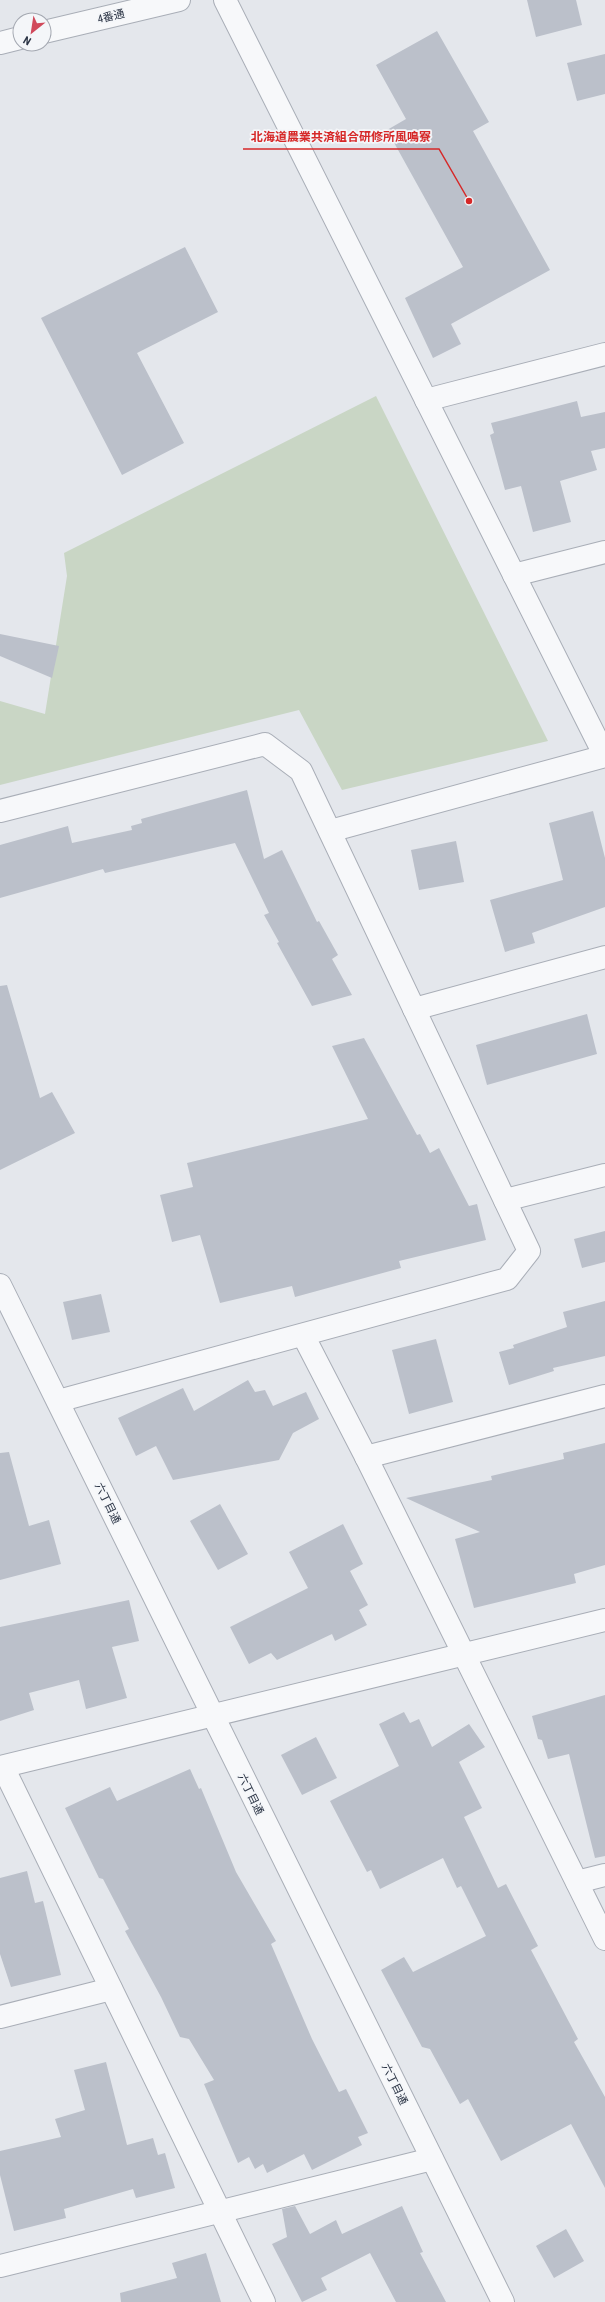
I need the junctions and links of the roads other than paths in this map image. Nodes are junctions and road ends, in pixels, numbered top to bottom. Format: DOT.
graph roads {
  1 [pos="179,0"];
  2 [pos="225,0"];
  3 [pos="52,30"];
  4 [pos="12,40"];
  5 [pos="0,43"];
  6 [pos="605,354"];
  7 [pos="426,400"];
  8 [pos="605,552"];
  9 [pos="514,575"];
  10 [pos="605,756"];
  11 [pos="0,811"];
  12 [pos="330,831"];
  13 [pos="605,957"];
  14 [pos="414,1009"];
  15 [pos="605,1175"];
  16 [pos="505,1200"];
  17 [pos="0,1285"];
  18 [pos="302,1335"];
  19 [pos="605,1396"];
  20 [pos="58,1402"];
  21 [pos="366,1457"];
  22 [pos="605,1620"];
  23 [pos="463,1653"];
  24 [pos="212,1714"];
  25 [pos="1,1767"];
  26 [pos="605,1875"];
  27 [pos="577,1882"];
  28 [pos="605,1939"];
  29 [pos="111,1989"];
  30 [pos="0,2017"];
  31 [pos="432,2159"];
  32 [pos="220,2212"];
  33 [pos="0,2266"];
  34 [pos="264,2302"];
  35 [pos="503,2302"];
  1 -- 3 [label="street, 4番通"];
  2 -- 7 [label="street"];
  4 -- 5 [label="street"];
  6 -- 7 [label="street"];
  7 -- 9 [label="street"];
  8 -- 9 [label="street"];
  9 -- 10 [label="street"];
  10 -- 12 [label="street"];
  11 -- 12 [label="street"];
  12 -- 14 [label="street"];
  13 -- 14 [label="street"];
  14 -- 16 [label="street"];
  15 -- 16 [label="street"];
  16 -- 18 [label="street"];
  17 -- 20 [label="street, 六丁目通"];
  18 -- 20 [label="street"];
  18 -- 21 [label="street"];
  19 -- 21 [label="street"];
  20 -- 24 [label="street, 六丁目通"];
  21 -- 23 [label="street"];
  22 -- 23 [label="street"];
  23 -- 24 [label="street"];
  23 -- 27 [label="street"];
  24 -- 25 [label="street"];
  24 -- 31 [label="street, 六丁目通"];
  25 -- 29 [label="street"];
  26 -- 27 [label="street"];
  27 -- 28 [label="street"];
  29 -- 30 [label="street"];
  29 -- 32 [label="street"];
  31 -- 32 [label="street"];
  31 -- 35 [label="street, 六丁目通"];
  32 -- 33 [label="street"];
  32 -- 34 [label="street"];
}
